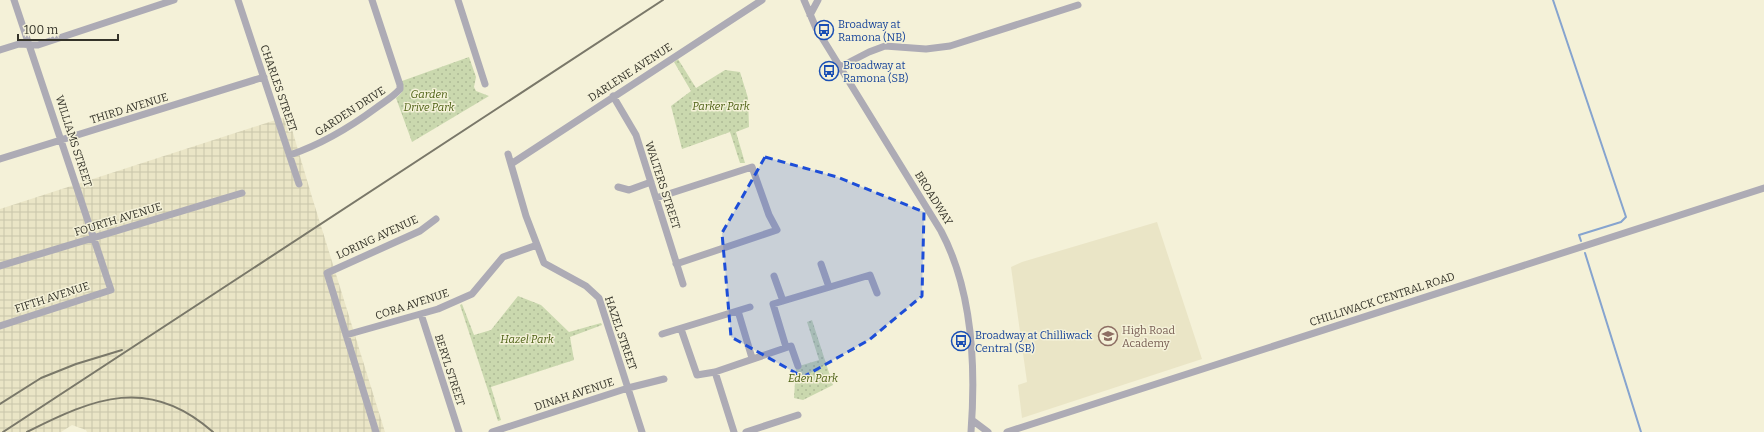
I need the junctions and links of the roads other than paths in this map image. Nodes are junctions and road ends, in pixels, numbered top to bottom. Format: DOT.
graph roads {
  1 [pos="14,0"];
  2 [pos="174,0"];
  3 [pos="238,0"];
  4 [pos="372,0"];
  5 [pos="458,0"];
  6 [pos="762,0"];
  7 [pos="804,0"];
  8 [pos="818,0"];
  9 [pos="1078,5"];
  10 [pos="810,15"];
  11 [pos="29,45"];
  12 [pos="0,50"];
  13 [pos="840,67"];
  14 [pos="264,77"];
  15 [pos="485,84"];
  16 [pos="613,96"];
  17 [pos="62,140"];
  18 [pos="508,154"];
  19 [pos="290,155"];
  20 [pos="0,159"];
  21 [pos="511,164"];
  22 [pos="651,182"];
  23 [pos="299,184"];
  24 [pos="618,187"];
  25 [pos="1764,188"];
  26 [pos="242,193"];
  27 [pos="656,198"];
  28 [pos="436,219"];
  29 [pos="94,238"];
  30 [pos="537,245"];
  31 [pos="676,264"];
  32 [pos="821,264"];
  33 [pos="0,266"];
  34 [pos="774,276"];
  35 [pos="683,284"];
  36 [pos="829,287"];
  37 [pos="112,290"];
  38 [pos="877,293"];
  39 [pos="783,301"];
  40 [pos="750,307"];
  41 [pos="738,311"];
  42 [pos="421,314"];
  43 [pos="0,326"];
  44 [pos="681,328"];
  45 [pos="662,334"];
  46 [pos="346,336"];
  47 [pos="786,347"];
  48 [pos="752,358"];
  49 [pos="798,366"];
  50 [pos="715,372"];
  51 [pos="664,379"];
  52 [pos="628,388"];
  53 [pos="798,415"];
  54 [pos="972,420"];
  55 [pos="376,432"];
  56 [pos="459,432"];
  57 [pos="492,432"];
  58 [pos="642,432"];
  59 [pos="734,432"];
  60 [pos="746,432"];
  61 [pos="971,432"];
  62 [pos="988,432"];
  63 [pos="1007,432"];
  1 -- 11 [label="street, WILLIAMS STREET"];
  2 -- 11 [label="street"];
  3 -- 14 [label="street, CHARLES STREET"];
  4 -- 19 [label="street, GARDEN DRIVE"];
  5 -- 15 [label="street"];
  6 -- 16 [label="street, DARLENE AVENUE"];
  7 -- 10 [label="street, BROADWAY"];
  8 -- 10 [label="street"];
  9 -- 13 [label="street"];
  10 -- 13 [label="street, BROADWAY"];
  11 -- 12 [label="street"];
  11 -- 17 [label="street, WILLIAMS STREET"];
  13 -- 54 [label="street, BROADWAY"];
  14 -- 17 [label="street, THIRD AVENUE"];
  14 -- 19 [label="street, CHARLES STREET"];
  16 -- 21 [label="street, DARLENE AVENUE"];
  16 -- 22 [label="street, WALTERS STREET"];
  17 -- 20 [label="street, THIRD AVENUE"];
  17 -- 29 [label="street, WILLIAMS STREET"];
  18 -- 21 [label="street, HAZEL STREET"];
  19 -- 23 [label="street, CHARLES STREET"];
  21 -- 30 [label="street, HAZEL STREET"];
  22 -- 24 [label="street"];
  22 -- 27 [label="street, WALTERS STREET"];
  25 -- 63 [label="street, CHILLIWACK CENTRAL ROAD"];
  26 -- 29 [label="street, FOURTH AVENUE"];
  27 -- 31 [label="street, WALTERS STREET"];
  27 -- 31 [label="street"];
  28 -- 46 [label="street, LORING AVENUE"];
  29 -- 33 [label="street, FOURTH AVENUE"];
  29 -- 37 [label="street, WILLIAMS STREET"];
  30 -- 42 [label="street, CORA AVENUE"];
  30 -- 52 [label="street, HAZEL STREET"];
  31 -- 35 [label="street, WALTERS STREET"];
  32 -- 36 [label="street"];
  34 -- 39 [label="street"];
  36 -- 38 [label="street"];
  36 -- 39 [label="street"];
  37 -- 43 [label="street, FIFTH AVENUE"];
  39 -- 47 [label="street"];
  40 -- 41 [label="street"];
  41 -- 44 [label="street"];
  41 -- 48 [label="street"];
  42 -- 46 [label="street, CORA AVENUE"];
  42 -- 56 [label="street, BERYL STREET"];
  44 -- 45 [label="street"];
  44 -- 50 [label="street"];
  46 -- 55 [label="street"];
  47 -- 48 [label="street"];
  47 -- 49 [label="street"];
  48 -- 50 [label="street"];
  50 -- 59 [label="street"];
  51 -- 52 [label="street, DINAH AVENUE"];
  52 -- 57 [label="street, DINAH AVENUE"];
  52 -- 58 [label="street, HAZEL STREET"];
  53 -- 60 [label="street"];
  54 -- 61 [label="street, BROADWAY"];
  54 -- 62 [label="street"];
}
